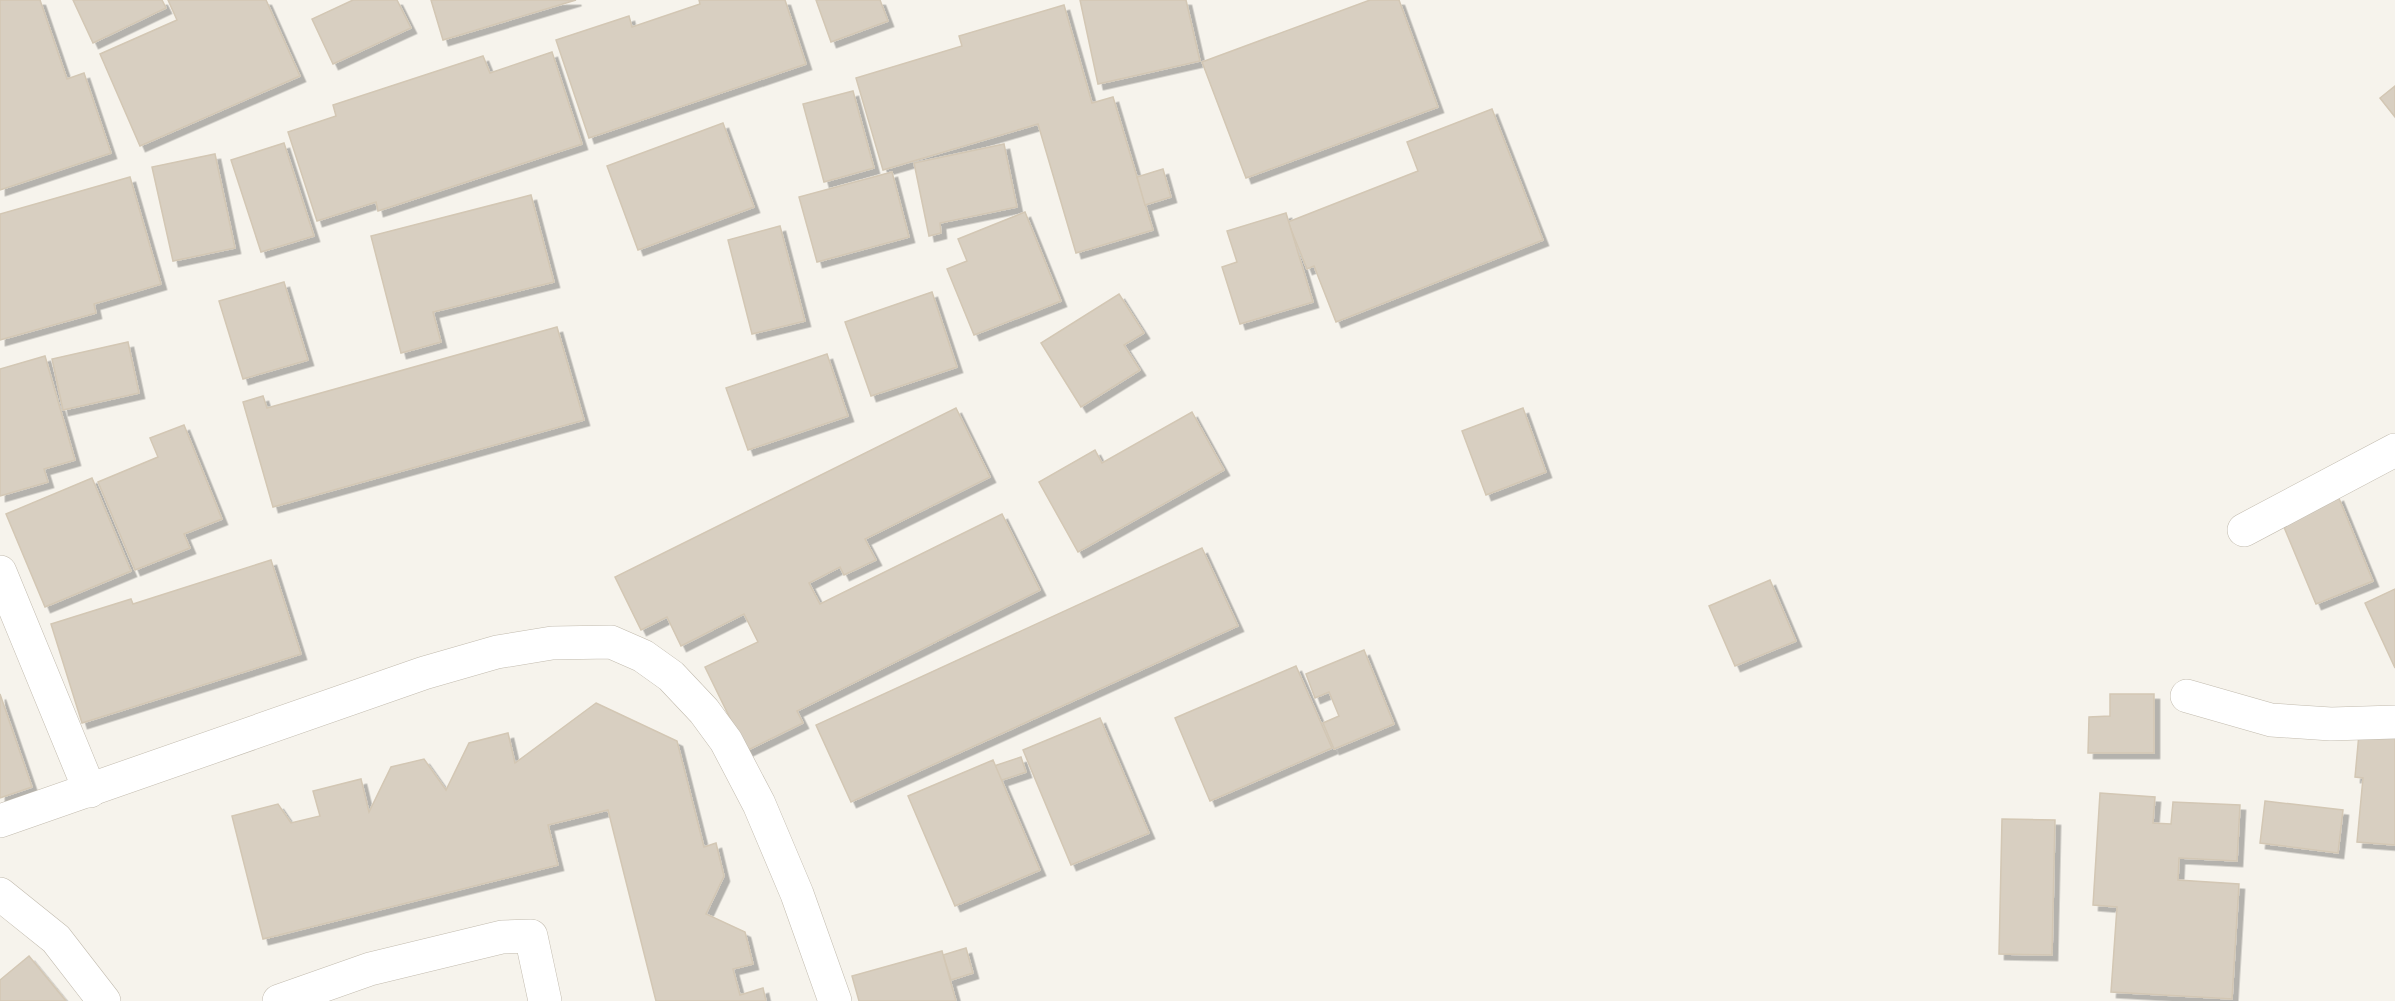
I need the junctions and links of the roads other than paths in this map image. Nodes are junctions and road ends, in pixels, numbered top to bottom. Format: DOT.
graph roads {
  1 [pos="2395,450"];
  2 [pos="2244,530"];
  3 [pos="0,572"];
  4 [pos="2187,696"];
  5 [pos="2395,722"];
  6 [pos="90,791"];
  7 [pos="0,820"];
  8 [pos="0,894"];
  9 [pos="104,1001"];
  10 [pos="279,1001"];
  11 [pos="545,1001"];
  12 [pos="835,1001"];
  1 -- 2 [label="street"];
  3 -- 6 [label="street"];
  4 -- 5 [label="street"];
  6 -- 7 [label="street"];
  6 -- 12 [label="street"];
  8 -- 9 [label="street"];
  10 -- 11 [label="street"];
}
